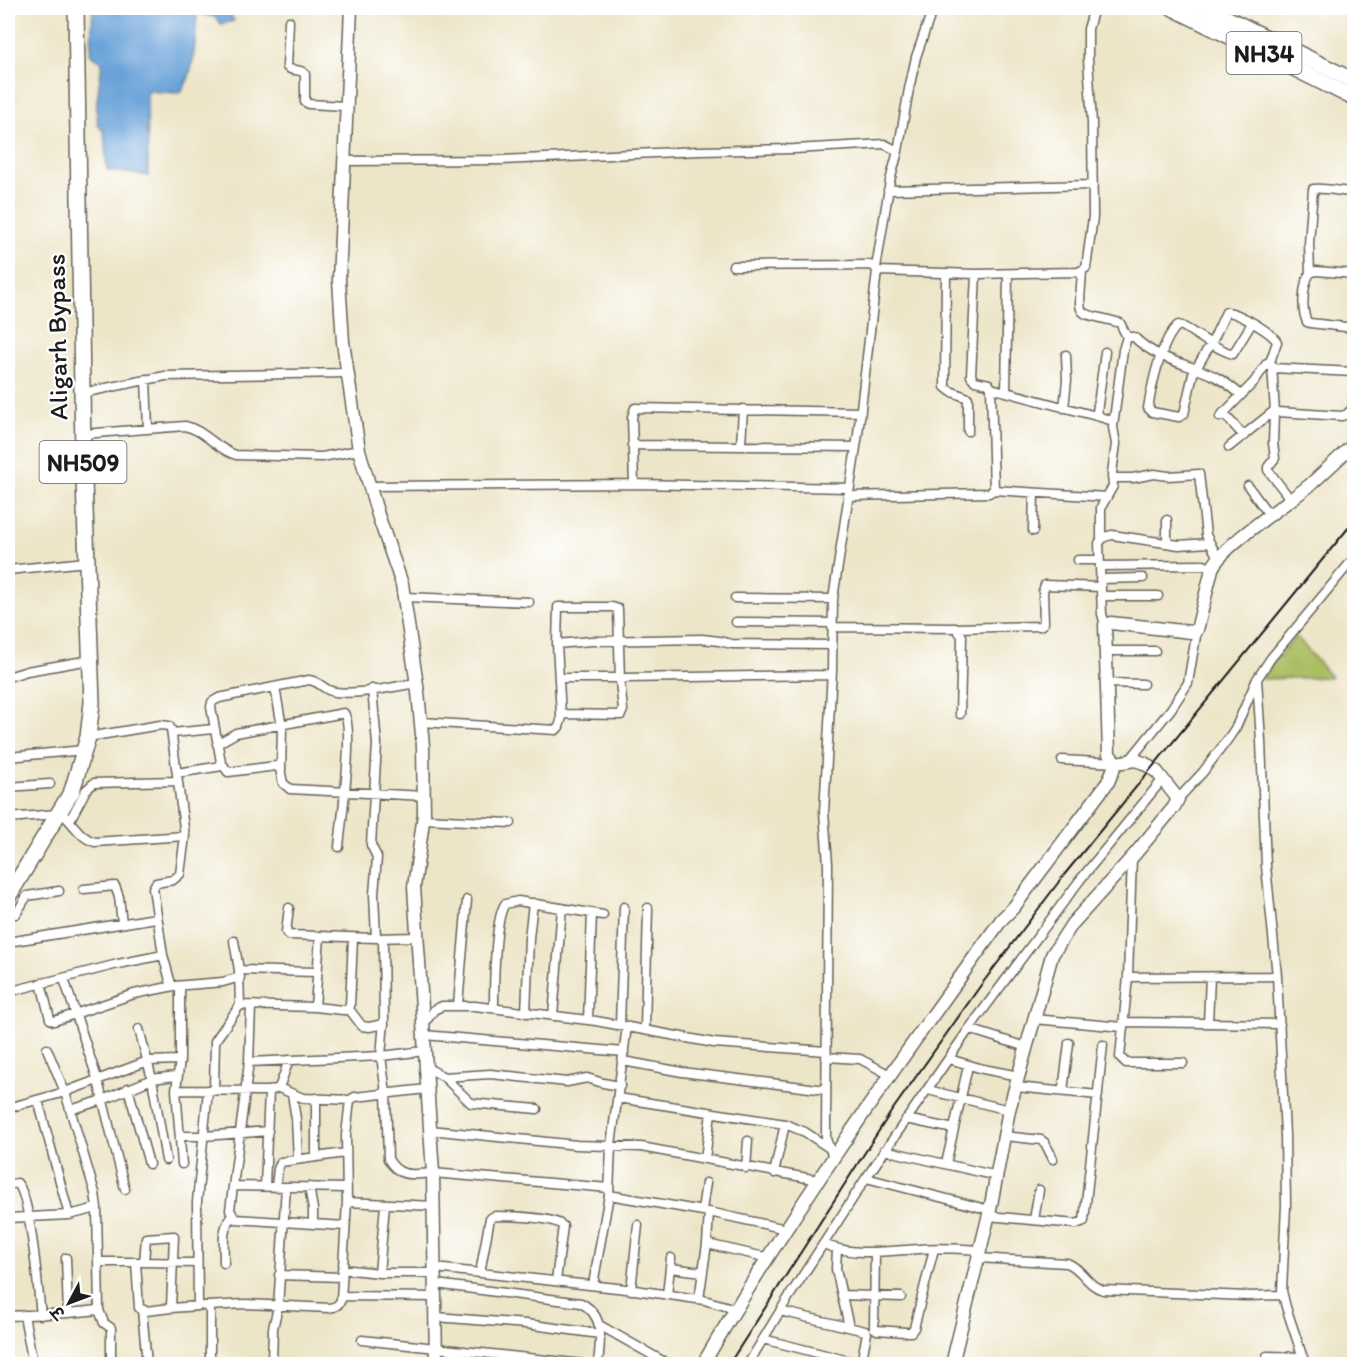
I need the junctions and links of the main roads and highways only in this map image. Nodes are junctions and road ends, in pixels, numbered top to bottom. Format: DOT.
graph roads {
  1 [pos="76,8"];
  2 [pos="1173,8"];
  3 [pos="1206,8"];
  4 [pos="1354,81"];
  5 [pos="1354,98"];
  6 [pos="9,891"];
  1 -- 6 [label="highway, Aligarh Bypass / NH509"];
  2 -- 5 [label="highway, NH34"];
  3 -- 4 [label="highway, NH34"];
}
